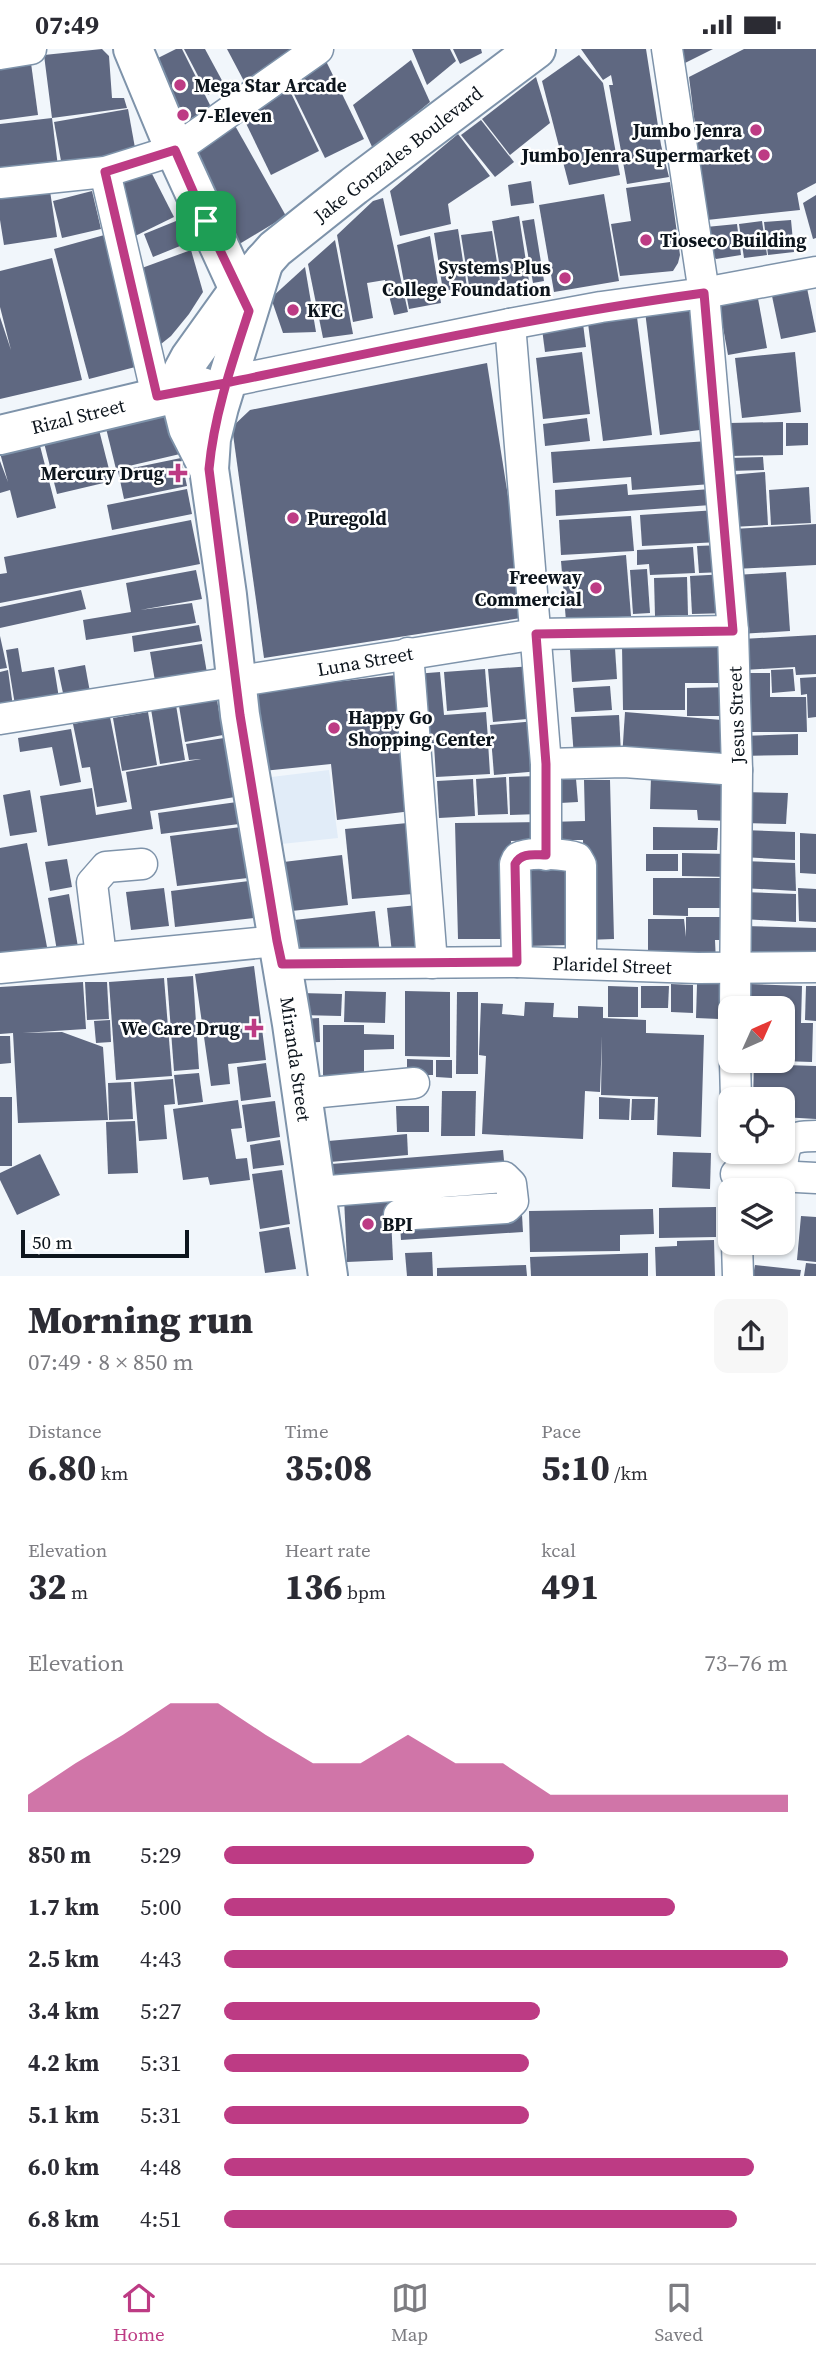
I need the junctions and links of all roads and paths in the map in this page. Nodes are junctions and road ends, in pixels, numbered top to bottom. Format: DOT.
graph roads {
  1 [pos="32,49"];
  2 [pos="318,49"];
  3 [pos="536,49"];
  4 [pos="667,49"];
  5 [pos="134,50"];
  6 [pos="0,54"];
  7 [pos="175,150"];
  8 [pos="105,172"];
  9 [pos="0,183"];
  10 [pos="816,272"];
  11 [pos="704,293"];
  12 [pos="243,301"];
  13 [pos="510,324"];
  14 [pos="226,383"];
  15 [pos="168,394"];
  16 [pos="0,435"];
  17 [pos="209,469"];
  18 [pos="733,631"];
  19 [pos="536,634"];
  20 [pos="408,653"];
  21 [pos="237,683"];
  22 [pos="0,719"];
  23 [pos="546,764"];
  24 [pos="737,770"];
  25 [pos="546,855"];
  26 [pos="142,864"];
  27 [pos="279,953"];
  28 [pos="102,957"];
  29 [pos="517,962"];
  30 [pos="432,963"];
  31 [pos="581,963"];
  32 [pos="816,967"];
  33 [pos="0,968"];
  34 [pos="734,968"];
  35 [pos="734,996"];
  36 [pos="414,1083"];
  37 [pos="300,1094"];
  38 [pos="816,1136"];
  39 [pos="737,1172"];
  40 [pos="781,1176"];
  41 [pos="816,1178"];
  42 [pos="317,1192"];
  43 [pos="399,1215"];
  44 [pos="737,1255"];
  45 [pos="328,1276"];
  46 [pos="738,1276"];
  1 -- 6 [label="street"];
  2 -- 7 [label="street"];
  3 -- 12 [label="main road, Jake Gonzales Boulevard"];
  4 -- 11 [label="street, Jesus Street"];
  5 -- 7 [label="main road"];
  7 -- 8 [label="street"];
  7 -- 12 [label="main road"];
  8 -- 9 [label="street"];
  8 -- 15 [label="street"];
  10 -- 11 [label="street, Rizal Street"];
  11 -- 13 [label="street, Rizal Street"];
  11 -- 18 [label="street, Jesus Street"];
  12 -- 14 [label="main road, Jake Gonzales Boulevard"];
  12 -- 15 [label="main road, Jake Gonzales Boulevard"];
  13 -- 14 [label="street, Rizal Street"];
  13 -- 19 [label="street"];
  14 -- 15 [label="main road, Rizal Street"];
  14 -- 17 [label="main road, Miranda Street"];
  15 -- 16 [label="main road, Rizal Street"];
  15 -- 17 [label="main road, Miranda Street"];
  17 -- 21 [label="main road, Miranda Street"];
  18 -- 19 [label="street, Luna Street"];
  18 -- 24 [label="street, Jesus Street"];
  19 -- 20 [label="street, Luna Street"];
  19 -- 23 [label="street"];
  20 -- 21 [label="street, Luna Street"];
  20 -- 30 [label="street"];
  21 -- 22 [label="street, Luna Street"];
  21 -- 27 [label="main road, Miranda Street"];
  23 -- 24 [label="street"];
  23 -- 25 [label="street"];
  24 -- 34 [label="street, Jesus Street"];
  25 -- 29 [label="street"];
  25 -- 31 [label="street"];
  26 -- 28 [label="street"];
  27 -- 28 [label="street, Plaridel Street"];
  27 -- 30 [label="street, Plaridel Street"];
  27 -- 37 [label="main road, Miranda Street"];
  28 -- 33 [label="street, Plaridel Street"];
  29 -- 30 [label="street, Plaridel Street"];
  29 -- 31 [label="street, Plaridel Street"];
  31 -- 34 [label="street, Plaridel Street"];
  32 -- 34 [label="street, Plaridel Street"];
  34 -- 35 [label="street, Jesus Street"];
  36 -- 37 [label="street"];
  37 -- 42 [label="main road, Miranda Street"];
  38 -- 40 [label="street"];
  39 -- 40 [label="street"];
  40 -- 41 [label="street"];
  42 -- 43 [label="street"];
  42 -- 45 [label="main road, Miranda Street"];
  44 -- 46 [label="street"];
}
